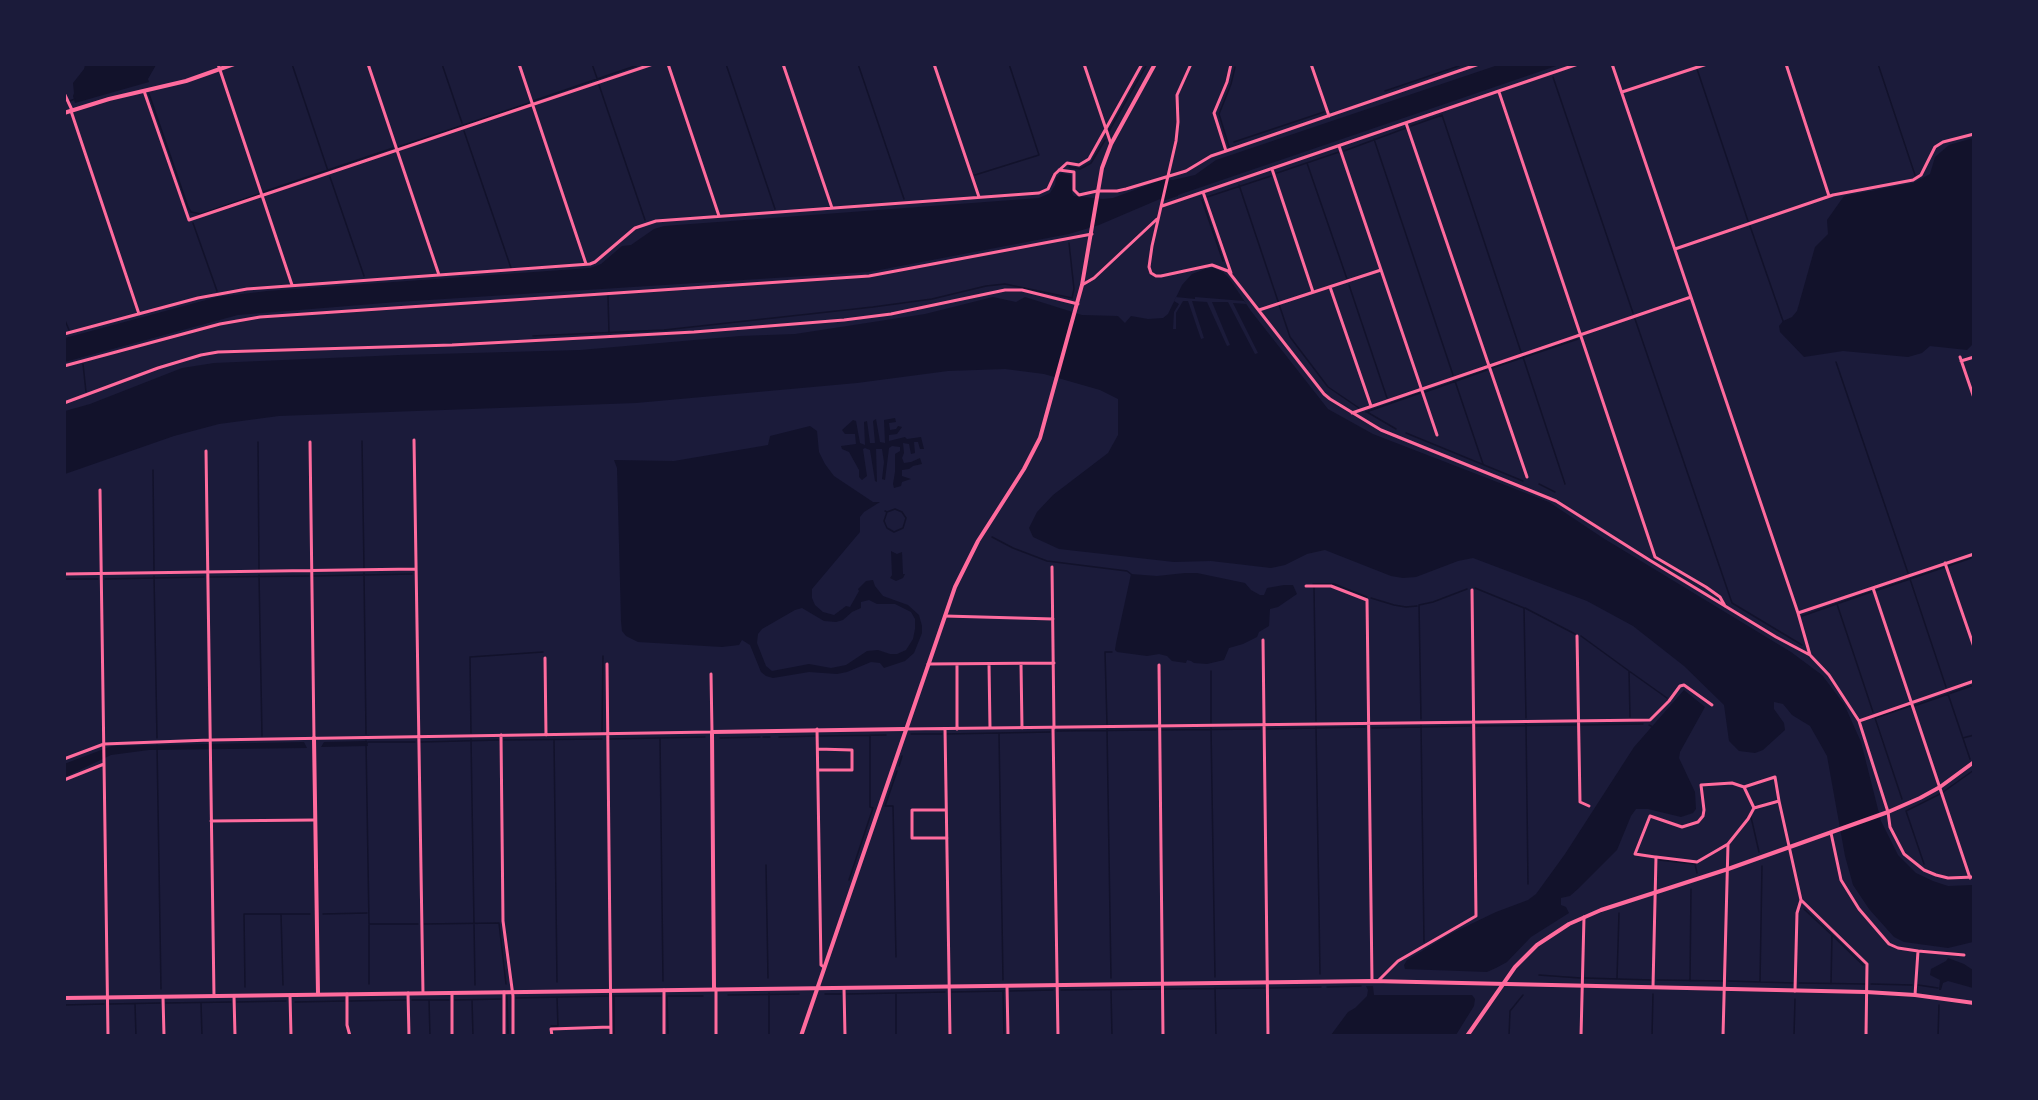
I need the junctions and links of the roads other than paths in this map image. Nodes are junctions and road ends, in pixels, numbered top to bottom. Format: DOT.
graph roads {
  1 [pos="234,64"];
  2 [pos="368,64"];
  3 [pos="519,64"];
  4 [pos="653,64"];
  5 [pos="668,64"];
  6 [pos="783,64"];
  7 [pos="934,64"];
  8 [pos="1084,64"];
  9 [pos="1143,64"];
  10 [pos="1155,64"];
  11 [pos="1191,64"];
  12 [pos="1231,64"];
  13 [pos="1311,64"];
  14 [pos="1462,64"];
  15 [pos="1479,64"];
  16 [pos="1578,64"];
  17 [pos="1612,64"];
  18 [pos="1707,64"];
  19 [pos="1786,64"];
  20 [pos="219,67"];
  21 [pos="1464,70"];
  22 [pos="144,91"];
  23 [pos="1499,92"];
  24 [pos="1622,92"];
  25 [pos="64,93"];
  26 [pos="532,105"];
  27 [pos="71,111"];
  28 [pos="64,113"];
  29 [pos="1329,116"];
  30 [pos="1406,123"];
  31 [pos="1106,129"];
  32 [pos="1974,134"];
  33 [pos="1111,144"];
  34 [pos="1339,146"];
  35 [pos="397,151"];
  36 [pos="1226,151"];
  37 [pos="1272,169"];
  38 [pos="1059,170"];
  39 [pos="1167,176"];
  40 [pos="1203,192"];
  41 [pos="1097,194"];
  42 [pos="263,196"];
  43 [pos="1829,196"];
  44 [pos="979,197"];
  45 [pos="1162,206"];
  46 [pos="832,208"];
  47 [pos="719,216"];
  48 [pos="1158,218"];
  49 [pos="1092,233"];
  50 [pos="1675,249"];
  51 [pos="586,264"];
  52 [pos="1382,270"];
  53 [pos="439,275"];
  54 [pos="1232,275"];
  55 [pos="292,285"];
  56 [pos="1082,285"];
  57 [pos="1330,287"];
  58 [pos="1313,292"];
  59 [pos="1691,297"];
  60 [pos="1077,306"];
  61 [pos="1259,310"];
  62 [pos="139,314"];
  63 [pos="64,334"];
  64 [pos="1580,335"];
  65 [pos="1974,357"];
  66 [pos="64,366"];
  67 [pos="1489,366"];
  68 [pos="1422,389"];
  69 [pos="1974,398"];
  70 [pos="64,403"];
  71 [pos="1371,406"];
  72 [pos="1352,413"];
  73 [pos="1437,435"];
  74 [pos="414,440"];
  75 [pos="310,442"];
  76 [pos="206,451"];
  77 [pos="1527,477"];
  78 [pos="100,490"];
  79 [pos="1974,554"];
  80 [pos="1945,564"];
  81 [pos="1052,567"];
  82 [pos="416,569"];
  83 [pos="312,571"];
  84 [pos="207,573"];
  85 [pos="64,574"];
  86 [pos="102,574"];
  87 [pos="1306,586"];
  88 [pos="1872,588"];
  89 [pos="1472,590"];
  90 [pos="1725,606"];
  91 [pos="1798,613"];
  92 [pos="945,616"];
  93 [pos="1053,619"];
  94 [pos="1577,636"];
  95 [pos="1263,640"];
  96 [pos="1974,646"];
  97 [pos="1810,655"];
  98 [pos="545,658"];
  99 [pos="1021,663"];
  100 [pos="1053,663"];
  101 [pos="607,664"];
  102 [pos="928,664"];
  103 [pos="957,664"];
  104 [pos="989,664"];
  105 [pos="1158,665"];
  106 [pos="711,674"];
  107 [pos="1974,681"];
  108 [pos="1911,702"];
  109 [pos="1712,705"];
  110 [pos="1578,720"];
  111 [pos="1859,721"];
  112 [pos="1473,722"];
  113 [pos="1369,723"];
  114 [pos="1263,725"];
  115 [pos="1159,726"];
  116 [pos="990,728"];
  117 [pos="1022,728"];
  118 [pos="1054,728"];
  119 [pos="817,729"];
  120 [pos="905,729"];
  121 [pos="945,729"];
  122 [pos="957,729"];
  123 [pos="712,732"];
  124 [pos="607,734"];
  125 [pos="501,735"];
  126 [pos="546,735"];
  127 [pos="418,737"];
  128 [pos="314,738"];
  129 [pos="210,741"];
  130 [pos="104,746"];
  131 [pos="818,749"];
  132 [pos="64,759"];
  133 [pos="1974,762"];
  134 [pos="104,763"];
  135 [pos="818,770"];
  136 [pos="64,780"];
  137 [pos="1744,787"];
  138 [pos="1940,787"];
  139 [pos="1779,801"];
  140 [pos="1589,806"];
  141 [pos="1754,808"];
  142 [pos="946,810"];
  143 [pos="1886,813"];
  144 [pos="315,820"];
  145 [pos="211,821"];
  146 [pos="1834,832"];
  147 [pos="946,838"];
  148 [pos="1728,844"];
  149 [pos="1790,848"];
  150 [pos="1656,857"];
  151 [pos="1728,869"];
  152 [pos="1972,877"];
  153 [pos="1655,892"];
  154 [pos="1801,900"];
  155 [pos="1584,916"];
  156 [pos="1918,951"];
  157 [pos="1964,955"];
  158 [pos="824,966"];
  159 [pos="1372,981"];
  160 [pos="1378,981"];
  161 [pos="1267,982"];
  162 [pos="1163,983"];
  163 [pos="1057,985"];
  164 [pos="1502,985"];
  165 [pos="1007,986"];
  166 [pos="1582,986"];
  167 [pos="949,987"];
  168 [pos="1653,987"];
  169 [pos="816,988"];
  170 [pos="844,988"];
  171 [pos="715,989"];
  172 [pos="1724,989"];
  173 [pos="610,990"];
  174 [pos="664,990"];
  175 [pos="512,991"];
  176 [pos="1795,991"];
  177 [pos="504,992"];
  178 [pos="1866,992"];
  179 [pos="408,993"];
  180 [pos="423,993"];
  181 [pos="452,993"];
  182 [pos="290,994"];
  183 [pos="318,994"];
  184 [pos="347,994"];
  185 [pos="1915,995"];
  186 [pos="213,996"];
  187 [pos="234,996"];
  188 [pos="108,997"];
  189 [pos="163,997"];
  190 [pos="64,998"];
  191 [pos="1974,1003"];
  192 [pos="610,1027"];
  193 [pos="108,1035"];
  194 [pos="164,1035"];
  195 [pos="235,1035"];
  196 [pos="291,1035"];
  197 [pos="350,1035"];
  198 [pos="409,1035"];
  199 [pos="452,1035"];
  200 [pos="504,1035"];
  201 [pos="513,1035"];
  202 [pos="552,1035"];
  203 [pos="610,1035"];
  204 [pos="664,1035"];
  205 [pos="717,1035"];
  206 [pos="801,1035"];
  207 [pos="845,1035"];
  208 [pos="950,1035"];
  209 [pos="1008,1035"];
  210 [pos="1058,1035"];
  211 [pos="1163,1035"];
  212 [pos="1268,1035"];
  213 [pos="1467,1035"];
  214 [pos="1581,1035"];
  215 [pos="1723,1035"];
  216 [pos="1866,1035"];
  1 -- 20 [label="main road"];
  2 -- 35 [label="street"];
  3 -- 26 [label="street"];
  4 -- 26 [label="street"];
  5 -- 47 [label="street"];
  6 -- 46 [label="street"];
  7 -- 44 [label="street"];
  8 -- 31 [label="street"];
  9 -- 31 [label="street"];
  10 -- 33 [label="main road"];
  11 -- 39 [label="street"];
  12 -- 36 [label="street"];
  13 -- 29 [label="street"];
  14 -- 21 [label="street"];
  15 -- 21 [label="street"];
  16 -- 23 [label="street"];
  17 -- 24 [label="street"];
  18 -- 24 [label="street"];
  19 -- 43 [label="street"];
  20 -- 22 [label="main road"];
  20 -- 42 [label="street"];
  21 -- 29 [label="street"];
  22 -- 27 [label="main road"];
  22 -- 42 [label="street"];
  23 -- 30 [label="street"];
  23 -- 64 [label="street"];
  24 -- 50 [label="street"];
  25 -- 27 [label="street"];
  26 -- 35 [label="street"];
  26 -- 51 [label="street"];
  27 -- 28 [label="main road"];
  27 -- 62 [label="street"];
  29 -- 36 [label="street"];
  30 -- 34 [label="street"];
  30 -- 67 [label="street"];
  31 -- 33 [label="street"];
  31 -- 38 [label="street"];
  32 -- 43 [label="street"];
  33 -- 41 [label="main road"];
  34 -- 37 [label="street"];
  34 -- 52 [label="street"];
  35 -- 42 [label="street"];
  35 -- 53 [label="street"];
  36 -- 39 [label="street"];
  37 -- 40 [label="street"];
  37 -- 58 [label="street"];
  38 -- 41 [label="street"];
  38 -- 44 [label="street"];
  39 -- 41 [label="street"];
  39 -- 45 [label="street"];
  40 -- 45 [label="street"];
  40 -- 54 [label="street"];
  41 -- 49 [label="main road"];
  42 -- 55 [label="street"];
  43 -- 50 [label="street"];
  44 -- 46 [label="street"];
  45 -- 48 [label="street"];
  46 -- 47 [label="street"];
  47 -- 51 [label="street"];
  48 -- 54 [label="street"];
  48 -- 56 [label="street"];
  49 -- 56 [label="main road"];
  49 -- 66 [label="street"];
  50 -- 59 [label="street"];
  51 -- 53 [label="street"];
  52 -- 57 [label="street"];
  52 -- 68 [label="street"];
  53 -- 55 [label="street"];
  54 -- 61 [label="street"];
  55 -- 62 [label="street"];
  56 -- 60 [label="main road"];
  57 -- 58 [label="street"];
  57 -- 71 [label="street"];
  58 -- 61 [label="street"];
  59 -- 64 [label="street"];
  59 -- 91 [label="street"];
  60 -- 70 [label="street"];
  60 -- 92 [label="main road"];
  61 -- 72 [label="street"];
  62 -- 63 [label="street"];
  64 -- 67 [label="street"];
  64 -- 90 [label="street"];
  65 -- 69 [label="street"];
  67 -- 68 [label="street"];
  67 -- 77 [label="street"];
  68 -- 71 [label="street"];
  68 -- 73 [label="street"];
  71 -- 72 [label="street"];
  72 -- 90 [label="street"];
  74 -- 82 [label="street"];
  75 -- 83 [label="street"];
  76 -- 84 [label="street"];
  78 -- 86 [label="street"];
  79 -- 80 [label="street"];
  80 -- 88 [label="street"];
  80 -- 96 [label="street"];
  81 -- 93 [label="street"];
  82 -- 83 [label="street"];
  82 -- 127 [label="street"];
  83 -- 84 [label="street"];
  83 -- 128 [label="street"];
  84 -- 86 [label="street"];
  84 -- 129 [label="street"];
  85 -- 86 [label="street"];
  86 -- 130 [label="street"];
  87 -- 113 [label="street"];
  88 -- 91 [label="street"];
  88 -- 108 [label="street"];
  89 -- 112 [label="street"];
  90 -- 97 [label="street"];
  91 -- 97 [label="street"];
  92 -- 93 [label="street"];
  92 -- 102 [label="main road"];
  93 -- 100 [label="street"];
  94 -- 110 [label="street"];
  95 -- 114 [label="street"];
  97 -- 111 [label="street"];
  98 -- 126 [label="street"];
  99 -- 100 [label="street"];
  99 -- 104 [label="street"];
  99 -- 117 [label="street"];
  100 -- 118 [label="street"];
  101 -- 124 [label="street"];
  102 -- 103 [label="street"];
  102 -- 120 [label="main road"];
  103 -- 104 [label="street"];
  103 -- 122 [label="street"];
  104 -- 116 [label="street"];
  105 -- 115 [label="street"];
  106 -- 123 [label="street"];
  107 -- 108 [label="street"];
  108 -- 111 [label="street"];
  108 -- 138 [label="street"];
  109 -- 110 [label="street"];
  110 -- 112 [label="street"];
  110 -- 140 [label="street"];
  111 -- 143 [label="street"];
  112 -- 113 [label="street"];
  112 -- 160 [label="street"];
  113 -- 114 [label="street"];
  113 -- 159 [label="street"];
  114 -- 115 [label="street"];
  114 -- 161 [label="street"];
  115 -- 118 [label="street"];
  115 -- 162 [label="street"];
  116 -- 117 [label="street"];
  116 -- 122 [label="street"];
  117 -- 118 [label="street"];
  118 -- 163 [label="street"];
  119 -- 120 [label="main road"];
  119 -- 123 [label="main road"];
  119 -- 131 [label="street"];
  120 -- 121 [label="street"];
  120 -- 158 [label="main road"];
  121 -- 122 [label="street"];
  121 -- 142 [label="street"];
  123 -- 124 [label="street"];
  123 -- 171 [label="main road"];
  124 -- 126 [label="street"];
  124 -- 173 [label="street"];
  125 -- 126 [label="street"];
  125 -- 127 [label="street"];
  125 -- 175 [label="street"];
  127 -- 128 [label="street"];
  127 -- 180 [label="street"];
  128 -- 129 [label="street"];
  128 -- 144 [label="main road"];
  129 -- 130 [label="street"];
  129 -- 145 [label="street"];
  130 -- 132 [label="street"];
  130 -- 134 [label="street"];
  131 -- 135 [label="street"];
  131 -- 135 [label="street"];
  133 -- 138 [label="main road"];
  134 -- 136 [label="street"];
  134 -- 188 [label="street"];
  135 -- 158 [label="street"];
  137 -- 139 [label="street"];
  137 -- 141 [label="street"];
  137 -- 150 [label="street"];
  138 -- 143 [label="main road"];
  138 -- 152 [label="street"];
  139 -- 141 [label="street"];
  139 -- 149 [label="street"];
  141 -- 148 [label="street"];
  142 -- 147 [label="street"];
  142 -- 147 [label="street"];
  143 -- 146 [label="main road"];
  143 -- 152 [label="street"];
  144 -- 145 [label="street"];
  144 -- 183 [label="main road"];
  145 -- 186 [label="street"];
  146 -- 149 [label="main road"];
  146 -- 156 [label="street"];
  147 -- 167 [label="street"];
  148 -- 150 [label="street"];
  148 -- 151 [label="street"];
  149 -- 151 [label="main road"];
  149 -- 154 [label="street"];
  150 -- 153 [label="street"];
  151 -- 153 [label="main road"];
  151 -- 172 [label="street"];
  153 -- 155 [label="main road"];
  153 -- 168 [label="street"];
  154 -- 176 [label="street"];
  154 -- 178 [label="street"];
  155 -- 164 [label="main road"];
  155 -- 166 [label="street"];
  156 -- 157 [label="street"];
  156 -- 185 [label="street"];
  158 -- 169 [label="main road"];
  159 -- 160 [label="main road"];
  159 -- 161 [label="main road"];
  160 -- 164 [label="main road"];
  161 -- 162 [label="main road"];
  161 -- 212 [label="street"];
  162 -- 163 [label="main road"];
  162 -- 211 [label="street"];
  163 -- 165 [label="main road"];
  163 -- 210 [label="street"];
  164 -- 166 [label="main road"];
  164 -- 213 [label="main road"];
  165 -- 167 [label="main road"];
  165 -- 209 [label="street"];
  166 -- 168 [label="main road"];
  166 -- 214 [label="street"];
  167 -- 170 [label="main road"];
  167 -- 208 [label="street"];
  168 -- 172 [label="main road"];
  169 -- 170 [label="main road"];
  169 -- 171 [label="main road"];
  169 -- 206 [label="main road"];
  170 -- 207 [label="street"];
  171 -- 174 [label="main road"];
  171 -- 205 [label="street"];
  172 -- 176 [label="main road"];
  172 -- 215 [label="street"];
  173 -- 174 [label="main road"];
  173 -- 175 [label="main road"];
  173 -- 192 [label="street"];
  174 -- 204 [label="street"];
  175 -- 177 [label="main road"];
  175 -- 201 [label="street"];
  176 -- 178 [label="main road"];
  177 -- 181 [label="main road"];
  177 -- 200 [label="street"];
  178 -- 185 [label="main road"];
  178 -- 216 [label="street"];
  179 -- 180 [label="main road"];
  179 -- 184 [label="main road"];
  179 -- 198 [label="street"];
  180 -- 181 [label="main road"];
  181 -- 199 [label="street"];
  182 -- 183 [label="main road"];
  182 -- 187 [label="main road"];
  182 -- 196 [label="street"];
  183 -- 184 [label="main road"];
  184 -- 197 [label="street"];
  185 -- 191 [label="main road"];
  186 -- 187 [label="main road"];
  186 -- 189 [label="main road"];
  187 -- 195 [label="street"];
  188 -- 189 [label="main road"];
  188 -- 190 [label="main road"];
  188 -- 193 [label="street"];
  189 -- 194 [label="street"];
  192 -- 202 [label="street"];
  192 -- 203 [label="street"];
}
